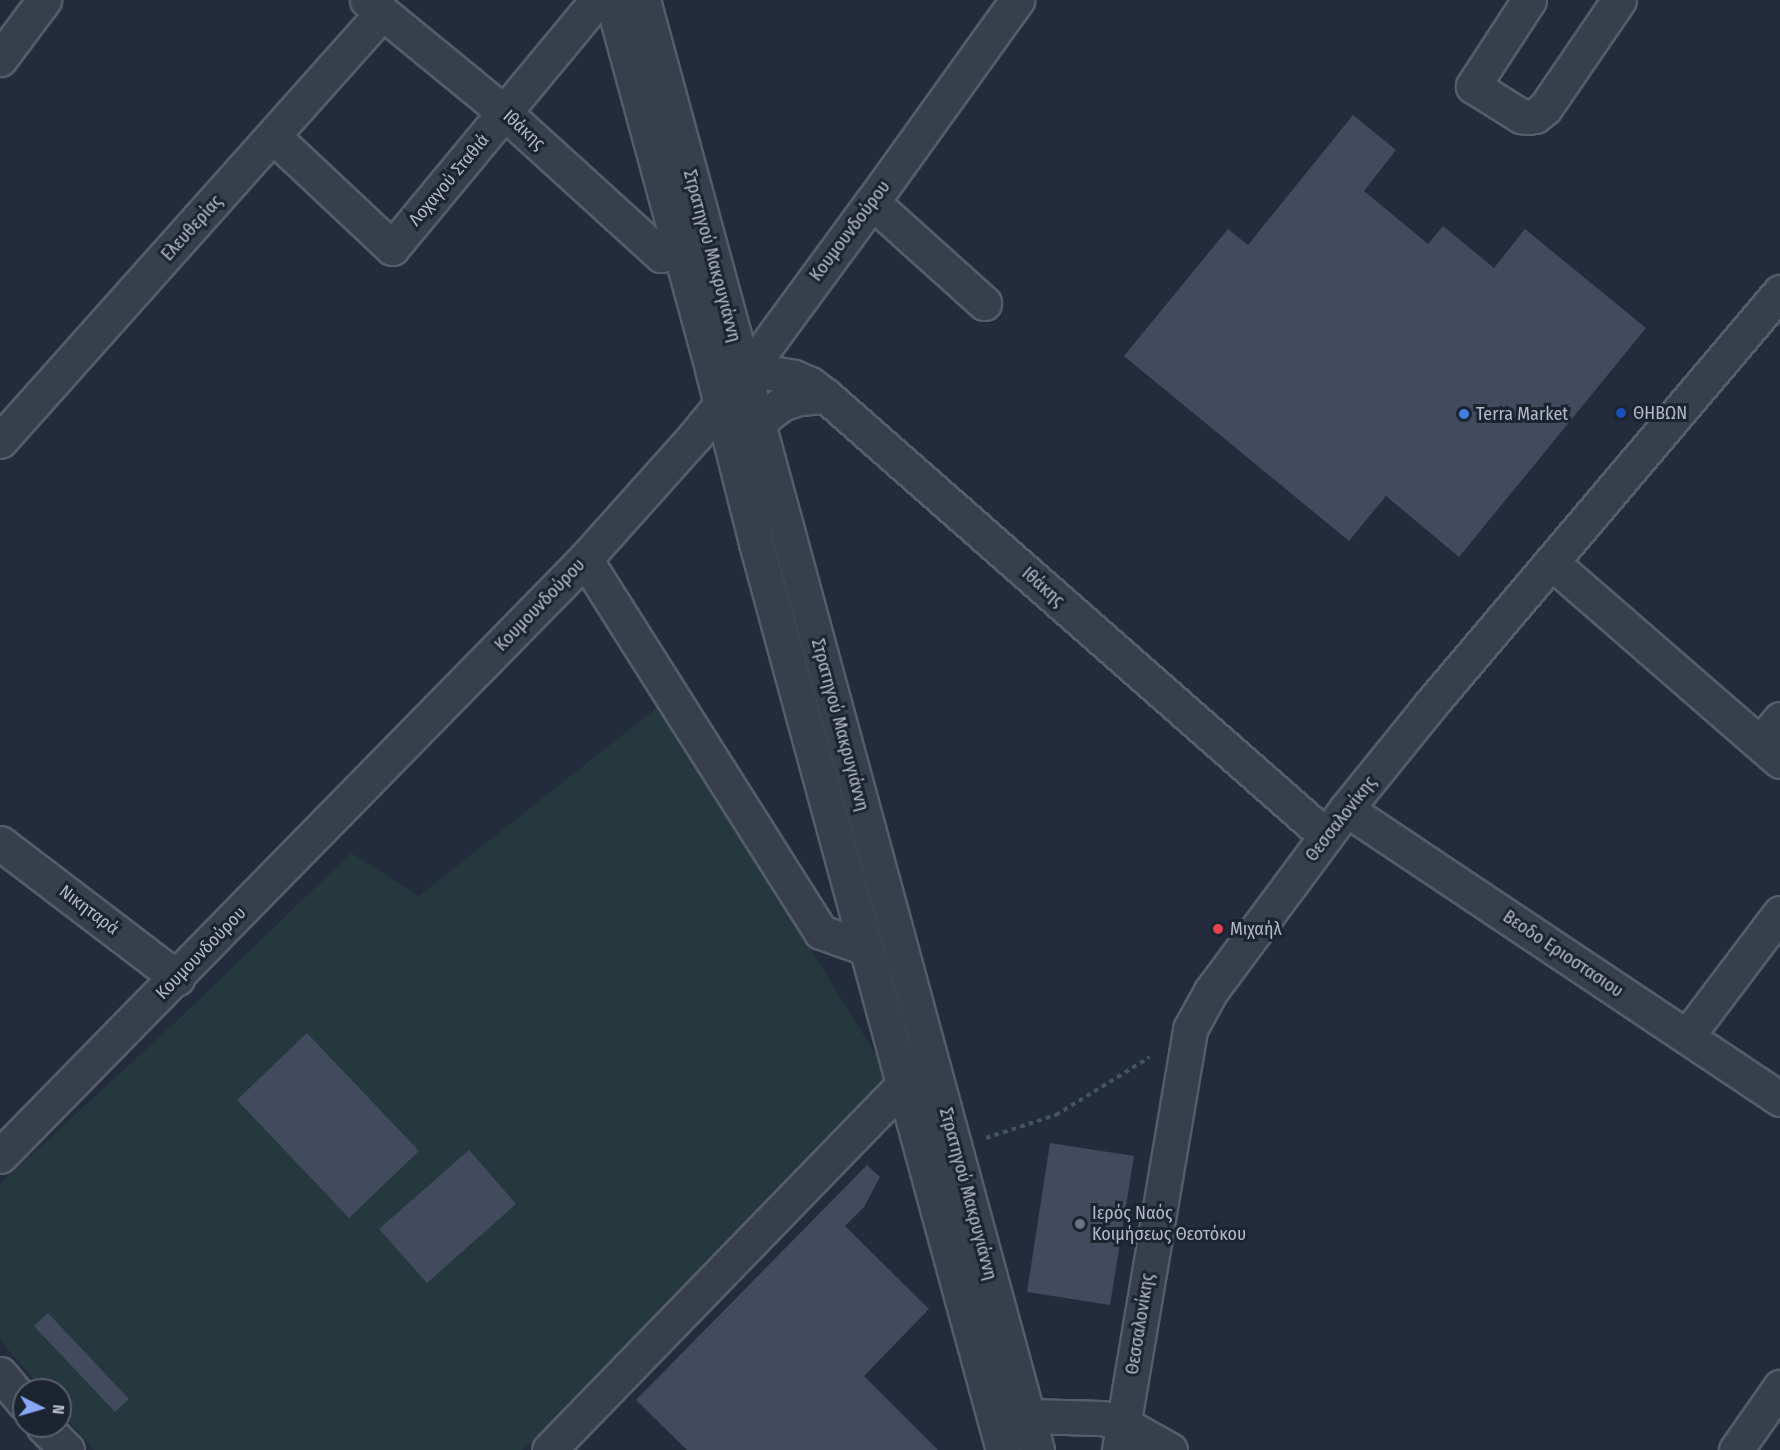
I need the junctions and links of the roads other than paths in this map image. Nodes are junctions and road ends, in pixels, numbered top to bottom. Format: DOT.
graph roads {
  1 [pos="44,0"];
  2 [pos="597,0"];
  3 [pos="612,0"];
  4 [pos="643,0"];
  5 [pos="1017,0"];
  6 [pos="1529,0"];
  7 [pos="1619,0"];
  8 [pos="374,7"];
  9 [pos="0,59"];
  10 [pos="505,113"];
  11 [pos="274,137"];
  12 [pos="872,202"];
  13 [pos="679,250"];
  14 [pos="1780,292"];
  15 [pos="984,303"];
  16 [pos="744,376"];
  17 [pos="826,396"];
  18 [pos="720,406"];
  19 [pos="757,423"];
  20 [pos="0,441"];
  21 [pos="585,559"];
  22 [pos="1551,562"];
  23 [pos="1773,741"];
  24 [pos="1347,810"];
  25 [pos="1326,836"];
  26 [pos="0,843"];
  27 [pos="1780,913"];
  28 [pos="866,948"];
  29 [pos="177,978"];
  30 [pos="1687,1036"];
  31 [pos="935,1070"];
  32 [pos="903,1085"];
  33 [pos="1780,1099"];
  34 [pos="0,1156"];
  35 [pos="0,1374"];
  36 [pos="1780,1387"];
  37 [pos="12,1389"];
  38 [pos="1027,1416"];
  39 [pos="55,1438"];
  40 [pos="1142,1444"];
  41 [pos="559,1446"];
  42 [pos="997,1446"];
  43 [pos="67,1450"];
  44 [pos="1037,1450"];
  45 [pos="1736,1450"];
  1 -- 9 [label="street"];
  2 -- 10 [label="street, Λοχαγού Σταθιά"];
  3 -- 13 [label="street, Στρατηγού Μακρυγιάννη"];
  4 -- 16 [label="street, Στρατηγού Μακρυγιάννη"];
  5 -- 12 [label="street, Κουμουνδούρου"];
  6 -- 7 [label="street"];
  8 -- 10 [label="street, Ιθάκης"];
  8 -- 11 [label="street, Ελευθερίας"];
  10 -- 11 [label="street, Λοχαγού Σταθιά"];
  10 -- 13 [label="street, Ιθάκης"];
  11 -- 20 [label="street, Ελευθερίας"];
  12 -- 15 [label="street"];
  12 -- 16 [label="street, Κουμουνδούρου"];
  13 -- 18 [label="street, Στρατηγού Μακρυγιάννη"];
  14 -- 22 [label="street, Θεσσαλονίκης"];
  16 -- 17 [label="street, Ιθάκης"];
  16 -- 18 [label="street, Κουμουνδούρου"];
  16 -- 19 [label="street, Στρατηγού Μακρυγιάννη"];
  17 -- 19 [label="street"];
  17 -- 25 [label="street, Ιθάκης"];
  18 -- 21 [label="street, Κουμουνδούρου"];
  18 -- 28 [label="street, Στρατηγού Μακρυγιάννη"];
  19 -- 31 [label="street, Στρατηγού Μακρυγιάννη"];
  21 -- 28 [label="street"];
  21 -- 29 [label="street, Κουμουνδούρου"];
  22 -- 23 [label="street"];
  22 -- 24 [label="street, Θεσσαλονίκης"];
  24 -- 25 [label="street, Θεσσαλονίκης"];
  24 -- 30 [label="street, Βεοδο Εριοστασιου"];
  25 -- 40 [label="street, Θεσσαλονίκης"];
  26 -- 29 [label="street, Νικηταρά"];
  27 -- 30 [label="street"];
  28 -- 32 [label="street, Στρατηγού Μακρυγιάννη"];
  29 -- 34 [label="street, Κουμουνδούρου"];
  30 -- 33 [label="street, Βεοδο Εριοστασιου"];
  31 -- 32 [label="street"];
  31 -- 38 [label="street, Στρατηγού Μακρυγιάννη"];
  32 -- 41 [label="street"];
  32 -- 42 [label="street, Στρατηγού Μακρυγιάννη"];
  35 -- 37 [label="street"];
  36 -- 45 [label="street"];
  38 -- 40 [label="street"];
  38 -- 44 [label="street, Στρατηγού Μακρυγιάννη"];
  39 -- 43 [label="street"];
}
